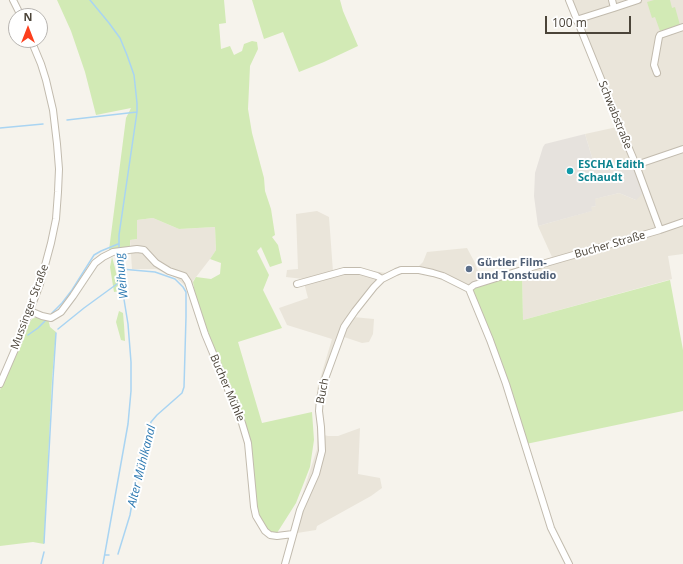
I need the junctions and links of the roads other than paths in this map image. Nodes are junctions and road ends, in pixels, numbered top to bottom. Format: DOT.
graph roads {
  1 [pos="569,0"];
  2 [pos="612,0"];
  3 [pos="638,0"];
  4 [pos="614,8"];
  5 [pos="576,20"];
  6 [pos="683,27"];
  7 [pos="35,48"];
  8 [pos="657,73"];
  9 [pos="683,149"];
  10 [pos="636,164"];
  11 [pos="683,222"];
  12 [pos="660,230"];
  13 [pos="382,279"];
  14 [pos="297,284"];
  15 [pos="469,288"];
  16 [pos="30,311"];
  17 [pos="0,384"];
  18 [pos="293,534"];
  19 [pos="285,564"];
  20 [pos="569,564"];
  1 -- 5 [label="street, Schwabstraße"];
  2 -- 4 [label="street"];
  3 -- 4 [label="street"];
  4 -- 5 [label="street"];
  5 -- 10 [label="street, Schwabstraße"];
  6 -- 8 [label="street"];
  7 -- 16 [label="street, Mussinger Straße"];
  9 -- 10 [label="street"];
  10 -- 12 [label="street, Schwabstraße"];
  11 -- 12 [label="street, Bucher Straße"];
  12 -- 15 [label="street, Bucher Straße"];
  13 -- 14 [label="street"];
  13 -- 15 [label="street, Buch"];
  13 -- 18 [label="street, Buch"];
  15 -- 20 [label="street"];
  16 -- 17 [label="street, Mussinger Straße"];
  16 -- 18 [label="street, Bucher Mühle"];
  18 -- 19 [label="street"];
}
